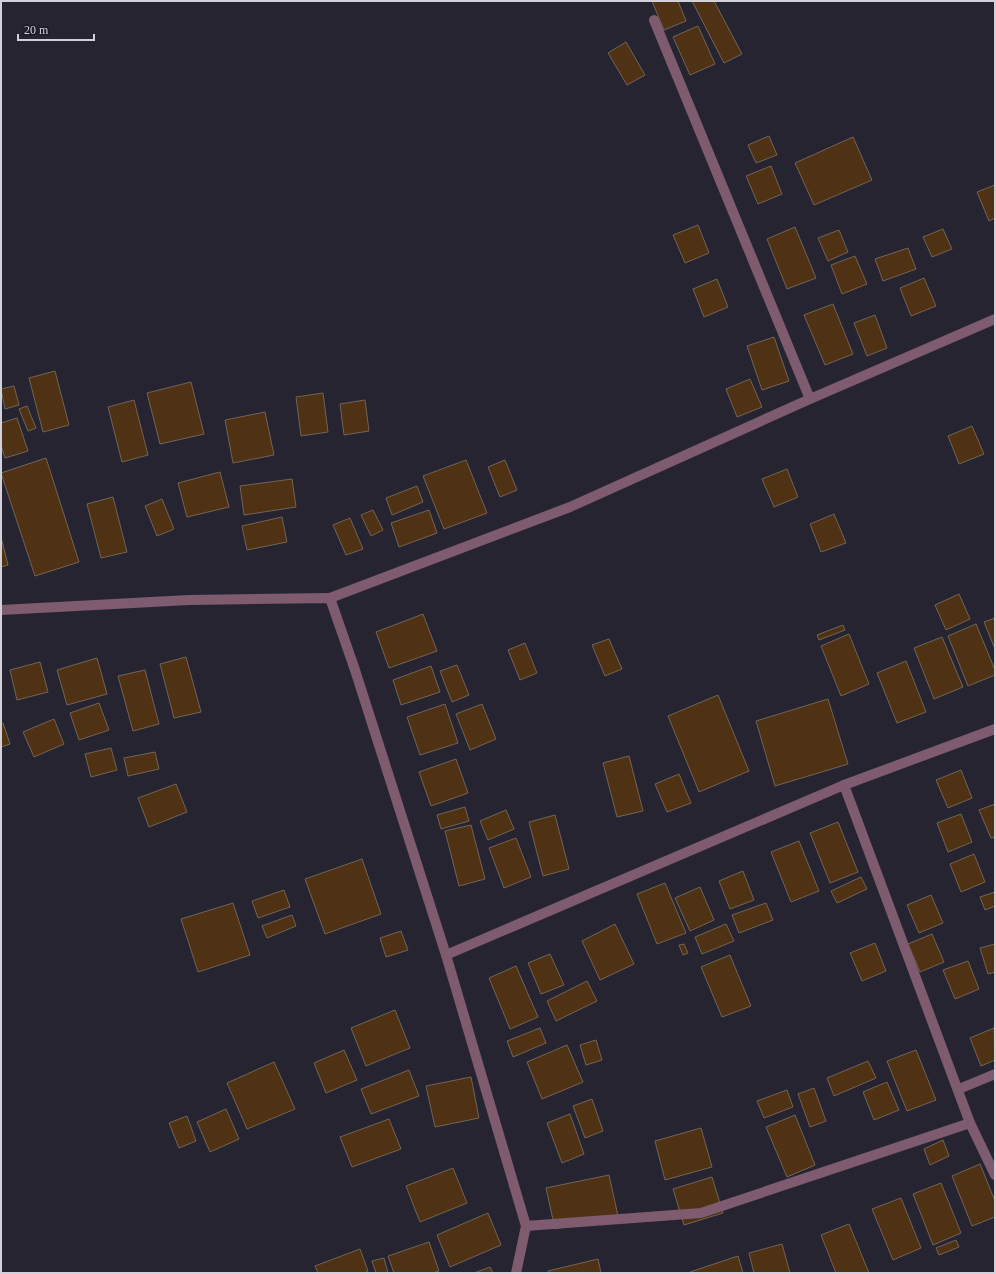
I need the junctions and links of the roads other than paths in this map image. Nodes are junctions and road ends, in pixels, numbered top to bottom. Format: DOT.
graph roads {
  1 [pos="654,20"];
  2 [pos="995,319"];
  3 [pos="810,399"];
  4 [pos="330,598"];
  5 [pos="1,610"];
  6 [pos="995,729"];
  7 [pos="844,785"];
  8 [pos="446,954"];
  9 [pos="995,1074"];
  10 [pos="959,1089"];
  11 [pos="970,1123"];
  12 [pos="995,1175"];
  13 [pos="526,1226"];
  14 [pos="516,1273"];
  1 -- 3 [label="street"];
  2 -- 3 [label="street"];
  3 -- 4 [label="street"];
  4 -- 5 [label="street"];
  4 -- 8 [label="street"];
  6 -- 7 [label="street"];
  7 -- 8 [label="street"];
  7 -- 10 [label="street"];
  8 -- 13 [label="street"];
  9 -- 10 [label="street"];
  10 -- 11 [label="street"];
  11 -- 12 [label="street"];
  11 -- 13 [label="street"];
  13 -- 14 [label="street"];
}
